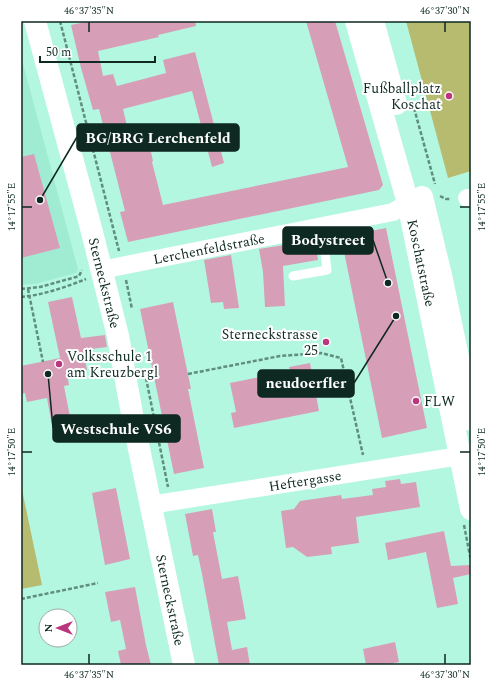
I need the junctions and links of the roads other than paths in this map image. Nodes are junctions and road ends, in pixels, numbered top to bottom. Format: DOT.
graph roads {
  1 [pos="35,21"];
  2 [pos="356,21"];
  3 [pos="373,21"];
  4 [pos="401,208"];
  5 [pos="322,227"];
  6 [pos="92,270"];
  7 [pos="293,276"];
  8 [pos="444,330"];
  9 [pos="471,420"];
  10 [pos="460,456"];
  11 [pos="161,503"];
  12 [pos="471,509"];
  13 [pos="184,665"];
  1 -- 6 [label="main road, Sterneckstraße"];
  2 -- 4 [label="main road, Koschatstraße"];
  3 -- 8 [label="main road, Koschatstraße"];
  4 -- 5 [label="street, Lerchenfeldstraße"];
  4 -- 8 [label="main road, Koschatstraße"];
  5 -- 6 [label="street, Lerchenfeldstraße"];
  5 -- 7 [label="lane"];
  6 -- 11 [label="main road, Sterneckstraße"];
  8 -- 9 [label="main road, Koschatstraße"];
  8 -- 10 [label="main road, Koschatstraße"];
  10 -- 11 [label="street, Heftergasse"];
  10 -- 12 [label="main road, Koschatstraße"];
  11 -- 13 [label="main road, Sterneckstraße"];
}
